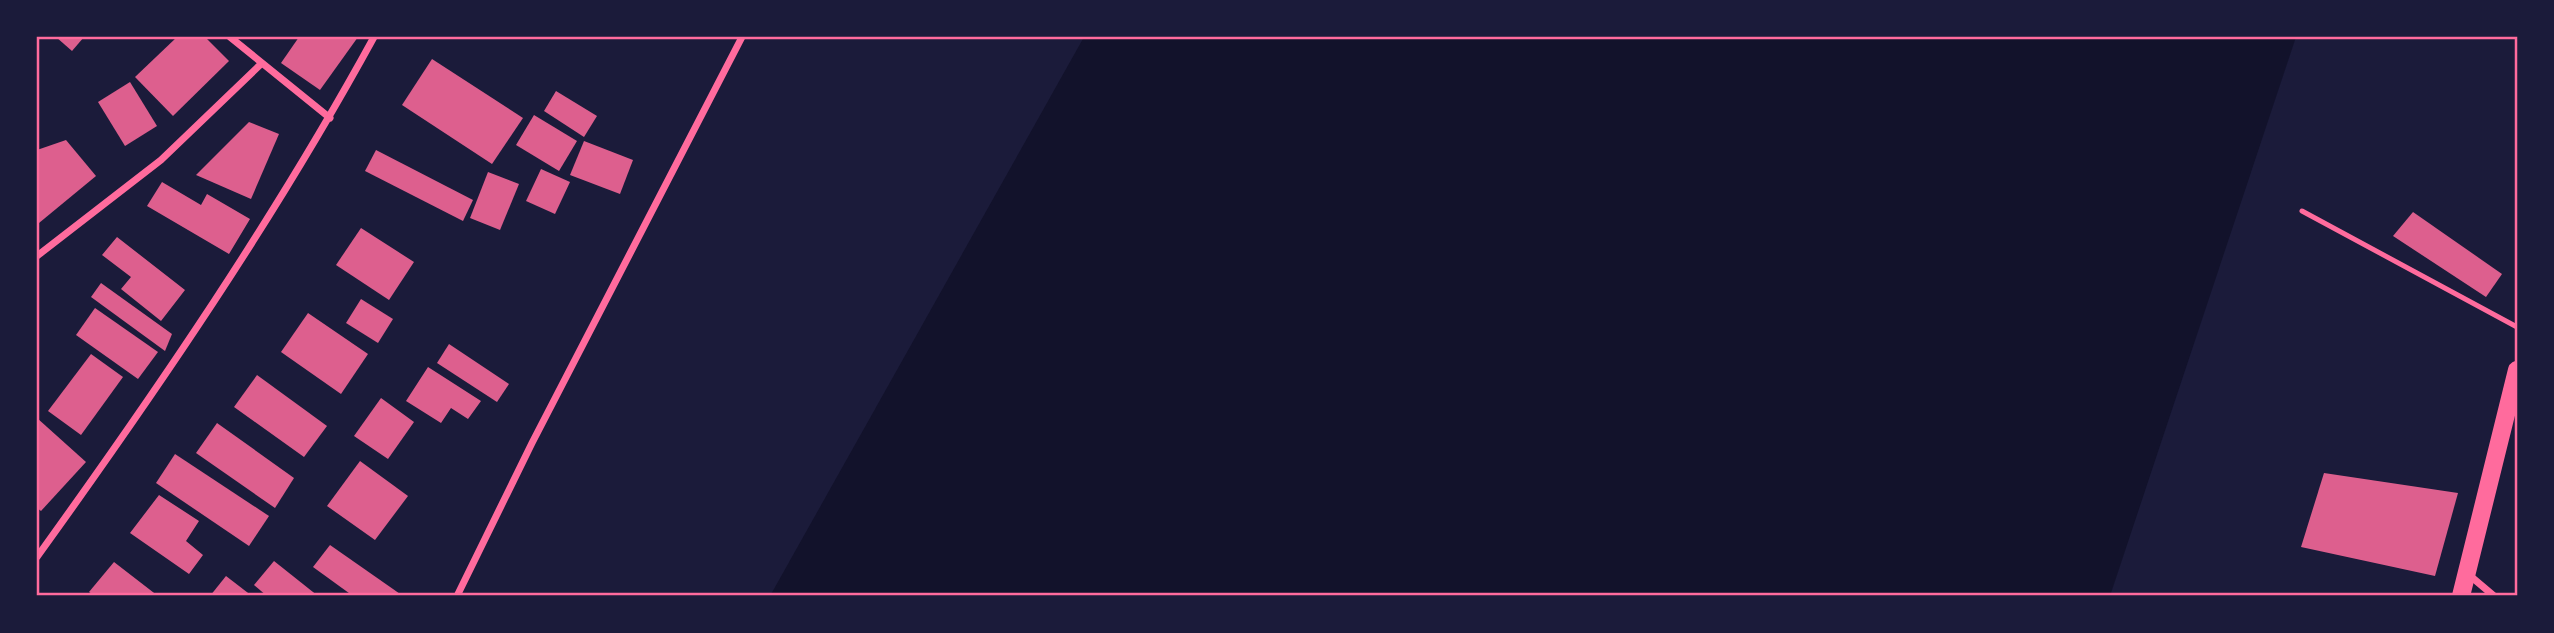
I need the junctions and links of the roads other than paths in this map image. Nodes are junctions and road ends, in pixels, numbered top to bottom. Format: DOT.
graph roads {
  1 [pos="230,37"];
  2 [pos="374,37"];
  3 [pos="742,37"];
  4 [pos="261,64"];
  5 [pos="330,118"];
  6 [pos="2302,211"];
  7 [pos="37,256"];
  8 [pos="2517,327"];
  9 [pos="2517,370"];
  10 [pos="37,557"];
  11 [pos="2467,573"];
  12 [pos="457,596"];
  13 [pos="2461,596"];
  14 [pos="2494,596"];
  1 -- 4 [label="street"];
  2 -- 5 [label="street"];
  3 -- 12 [label="street"];
  4 -- 5 [label="street"];
  4 -- 7 [label="street"];
  5 -- 10 [label="street"];
  6 -- 8 [label="lane"];
  9 -- 11 [label="main road"];
  11 -- 13 [label="main road"];
  11 -- 14 [label="street"];
}
